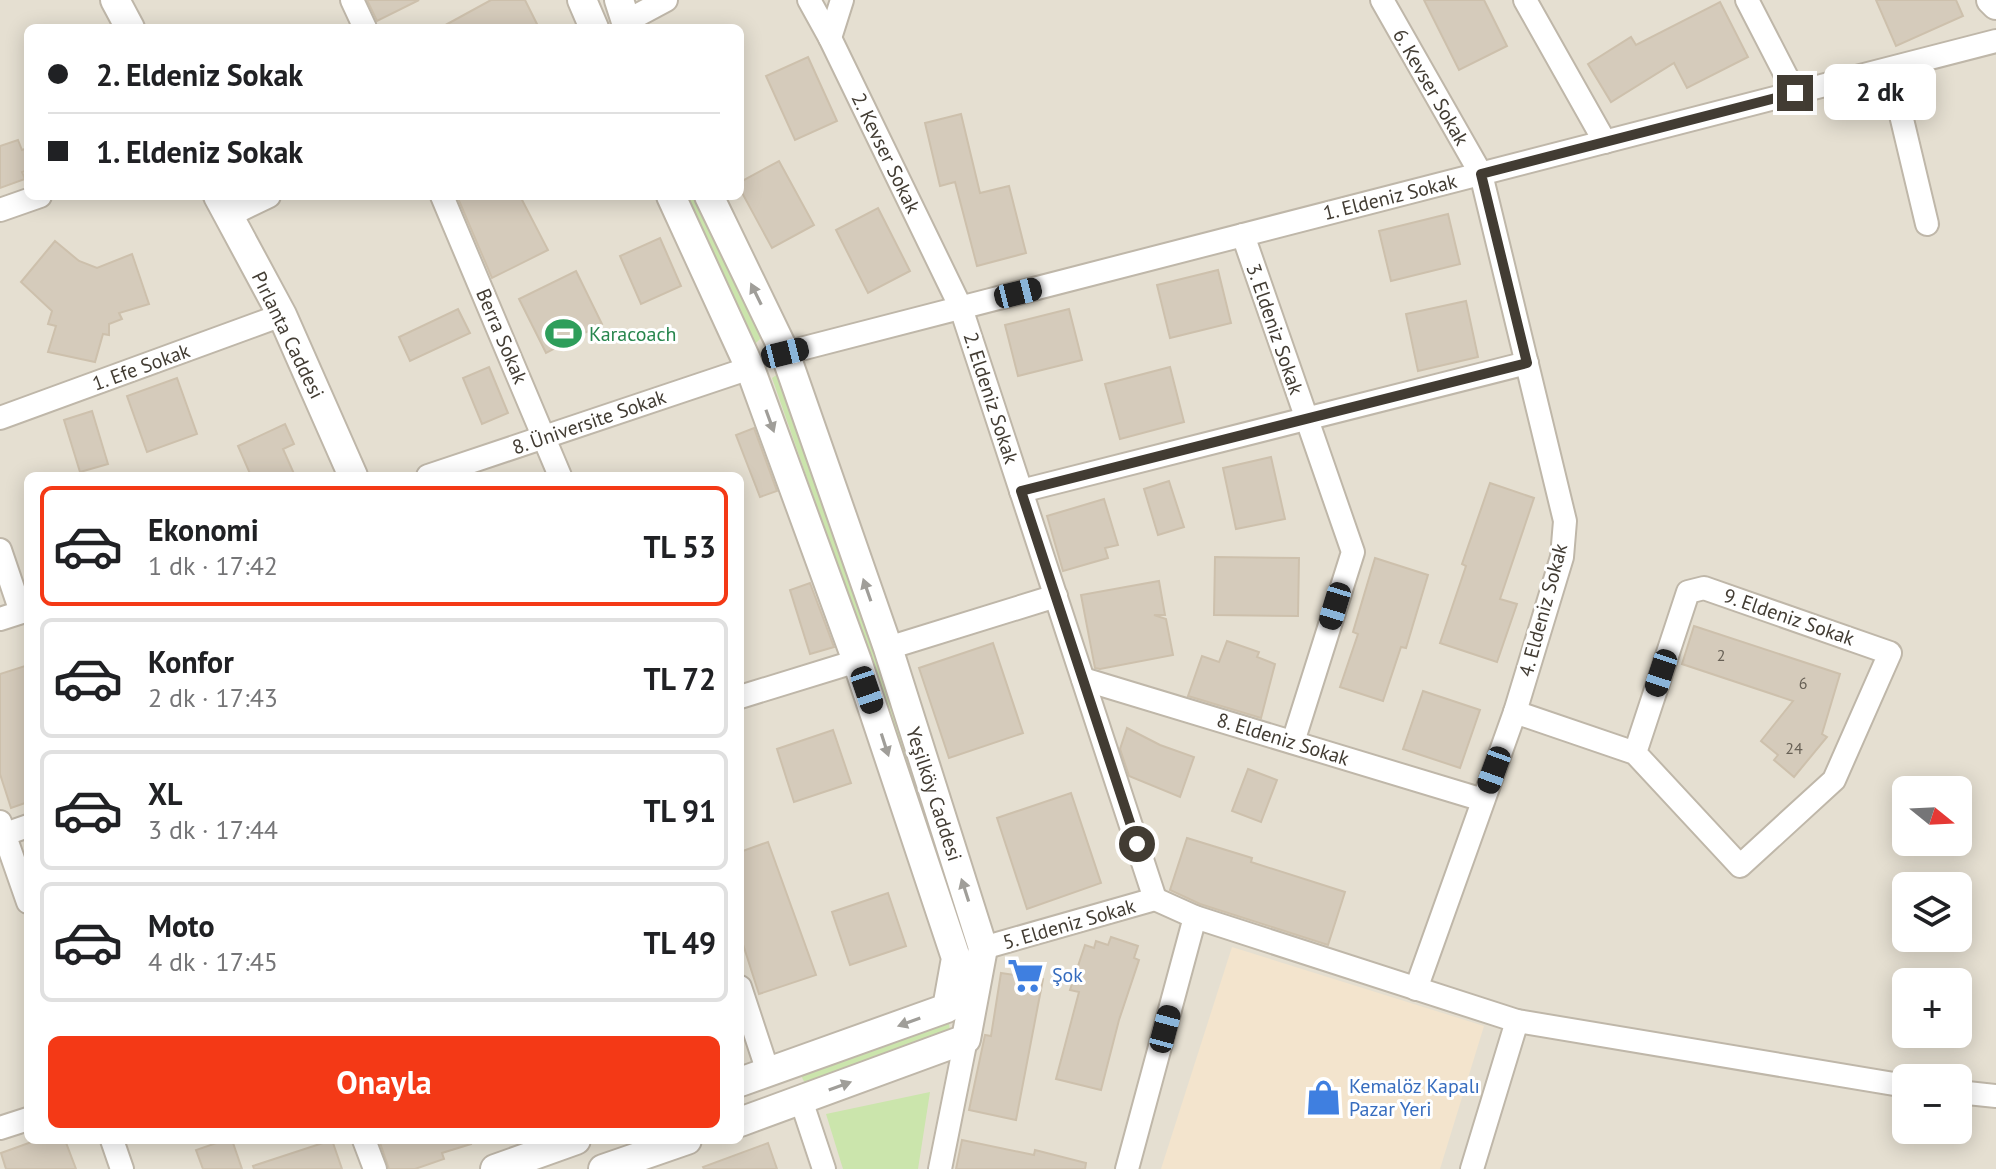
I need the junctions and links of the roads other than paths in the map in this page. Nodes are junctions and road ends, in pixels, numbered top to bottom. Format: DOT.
graph roads {
  1 [pos="115,0"];
  2 [pos="352,0"];
  3 [pos="582,0"];
  4 [pos="666,0"];
  5 [pos="809,0"];
  6 [pos="842,0"];
  7 [pos="1382,0"];
  8 [pos="1525,0"];
  9 [pos="1747,0"];
  10 [pos="1991,0"];
  11 [pos="1996,5"];
  12 [pos="624,17"];
  13 [pos="128,24"];
  14 [pos="363,24"];
  15 [pos="592,24"];
  16 [pos="830,38"];
  17 [pos="1996,41"];
  18 [pos="1890,69"];
  19 [pos="1795,93"];
  20 [pos="1605,142"];
  21 [pos="1481,174"];
  22 [pos="29,200"];
  23 [pos="251,200"];
  24 [pos="444,200"];
  25 [pos="673,200"];
  26 [pos="711,200"];
  27 [pos="223,206"];
  28 [pos="0,210"];
  29 [pos="1927,224"];
  30 [pos="1243,235"];
  31 [pos="961,308"];
  32 [pos="282,315"];
  33 [pos="785,353"];
  34 [pos="1527,363"];
  35 [pos="750,368"];
  36 [pos="0,418"];
  37 [pos="1306,418"];
  38 [pos="546,437"];
  39 [pos="351,472"];
  40 [pos="440,472"];
  41 [pos="559,472"];
  42 [pos="1021,491"];
  43 [pos="0,550"];
  44 [pos="1056,596"];
  45 [pos="16,614"];
  46 [pos="888,648"];
  47 [pos="857,661"];
  48 [pos="1083,679"];
  49 [pos="744,696"];
  50 [pos="1515,712"];
  51 [pos="1293,742"];
  52 [pos="1635,753"];
  53 [pos="1483,800"];
  54 [pos="24,827"];
  55 [pos="1,831"];
  56 [pos="24,891"];
  57 [pos="1155,899"];
  58 [pos="1195,917"];
  59 [pos="983,948"];
  60 [pos="956,958"];
  61 [pos="1416,989"];
  62 [pos="744,996"];
  63 [pos="947,1008"];
  64 [pos="1517,1021"];
  65 [pos="966,1039"];
  66 [pos="778,1068"];
  67 [pos="744,1081"];
  68 [pos="1892,1084"];
  69 [pos="1972,1093"];
  70 [pos="1996,1096"];
  71 [pos="801,1100"];
  72 [pos="24,1120"];
  73 [pos="744,1121"];
  74 [pos="0,1128"];
  75 [pos="113,1144"];
  76 [pos="366,1144"];
  77 [pos="565,1144"];
  78 [pos="594,1144"];
  79 [pos="675,1144"];
  80 [pos="122,1169"];
  81 [pos="375,1169"];
  82 [pos="495,1169"];
  83 [pos="603,1169"];
  84 [pos="824,1169"];
  85 [pos="940,1169"];
  86 [pos="1127,1169"];
  87 [pos="1472,1169"];
  1 -- 13 [label="street"];
  2 -- 14 [label="street"];
  3 -- 15 [label="street"];
  4 -- 12 [label="street"];
  5 -- 16 [label="street, 2. Kevser Sokak"];
  6 -- 16 [label="street"];
  7 -- 21 [label="street, 6. Kevser Sokak"];
  8 -- 20 [label="street"];
  9 -- 19 [label="street"];
  10 -- 11 [label="street"];
  16 -- 31 [label="street, 2. Kevser Sokak"];
  17 -- 18 [label="street, 1. Eldeniz Sokak"];
  18 -- 19 [label="street, 1. Eldeniz Sokak"];
  18 -- 29 [label="street"];
  19 -- 20 [label="street, 1. Eldeniz Sokak"];
  20 -- 21 [label="street, 1. Eldeniz Sokak"];
  21 -- 30 [label="street, 1. Eldeniz Sokak"];
  21 -- 34 [label="street, 4. Eldeniz Sokak"];
  22 -- 28 [label="street"];
  23 -- 27 [label="street"];
  24 -- 38 [label="street, Berra Sokak"];
  25 -- 35 [label="street, Yeşilköy Caddesi"];
  33 -- 26 [label="street, Yeşilköy Caddesi, one-way"];
  27 -- 32 [label="street, Pırlanta Caddesi"];
  30 -- 31 [label="street, 1. Eldeniz Sokak"];
  30 -- 37 [label="street, 3. Eldeniz Sokak"];
  31 -- 33 [label="street, 1. Eldeniz Sokak"];
  31 -- 42 [label="street, 2. Eldeniz Sokak"];
  32 -- 36 [label="street, 1. Efe Sokak"];
  32 -- 39 [label="street, Pırlanta Caddesi"];
  33 -- 35 [label="street"];
  46 -- 33 [label="street, Yeşilköy Caddesi, one-way"];
  34 -- 37 [label="street"];
  34 -- 50 [label="street, 4. Eldeniz Sokak"];
  35 -- 38 [label="street, 8. Üniversite Sokak"];
  35 -- 47 [label="street, Yeşilköy Caddesi, one-way"];
  37 -- 42 [label="street"];
  37 -- 51 [label="street, 3. Eldeniz Sokak"];
  38 -- 40 [label="street, 8. Üniversite Sokak"];
  38 -- 41 [label="street, Berra Sokak"];
  42 -- 44 [label="street, 2. Eldeniz Sokak"];
  43 -- 45 [label="street"];
  44 -- 46 [label="street"];
  44 -- 48 [label="street, 2. Eldeniz Sokak"];
  59 -- 46 [label="street, Yeşilköy Caddesi, one-way"];
  47 -- 49 [label="street"];
  47 -- 60 [label="street, Yeşilköy Caddesi, one-way"];
  48 -- 51 [label="street, 8. Eldeniz Sokak"];
  48 -- 57 [label="street, 2. Eldeniz Sokak"];
  50 -- 52 [label="street"];
  50 -- 53 [label="street, 4. Eldeniz Sokak"];
  51 -- 53 [label="street, 8. Eldeniz Sokak"];
  52 -- 52 [label="street, 9. Eldeniz Sokak"];
  53 -- 61 [label="street, 4. Eldeniz Sokak"];
  54 -- 55 [label="street"];
  55 -- 56 [label="street"];
  57 -- 58 [label="street"];
  57 -- 59 [label="street, 5. Eldeniz Sokak"];
  58 -- 61 [label="street"];
  58 -- 86 [label="street"];
  59 -- 60 [label="street"];
  59 -- 65 [label="street, Yeşilköy Caddesi"];
  60 -- 63 [label="street, Yeşilköy Caddesi"];
  61 -- 64 [label="street"];
  62 -- 66 [label="street"];
  63 -- 65 [label="street"];
  63 -- 66 [label="street, one-way"];
  64 -- 68 [label="street"];
  64 -- 87 [label="street"];
  71 -- 65 [label="street, one-way"];
  65 -- 85 [label="street"];
  66 -- 67 [label="street"];
  66 -- 71 [label="street"];
  69 -- 70 [label="street"];
  71 -- 73 [label="street"];
  71 -- 84 [label="street"];
  72 -- 74 [label="street"];
  75 -- 80 [label="street"];
  76 -- 81 [label="street"];
  77 -- 82 [label="street"];
  78 -- 83 [label="street"];
  79 -- 83 [label="street"];
}
